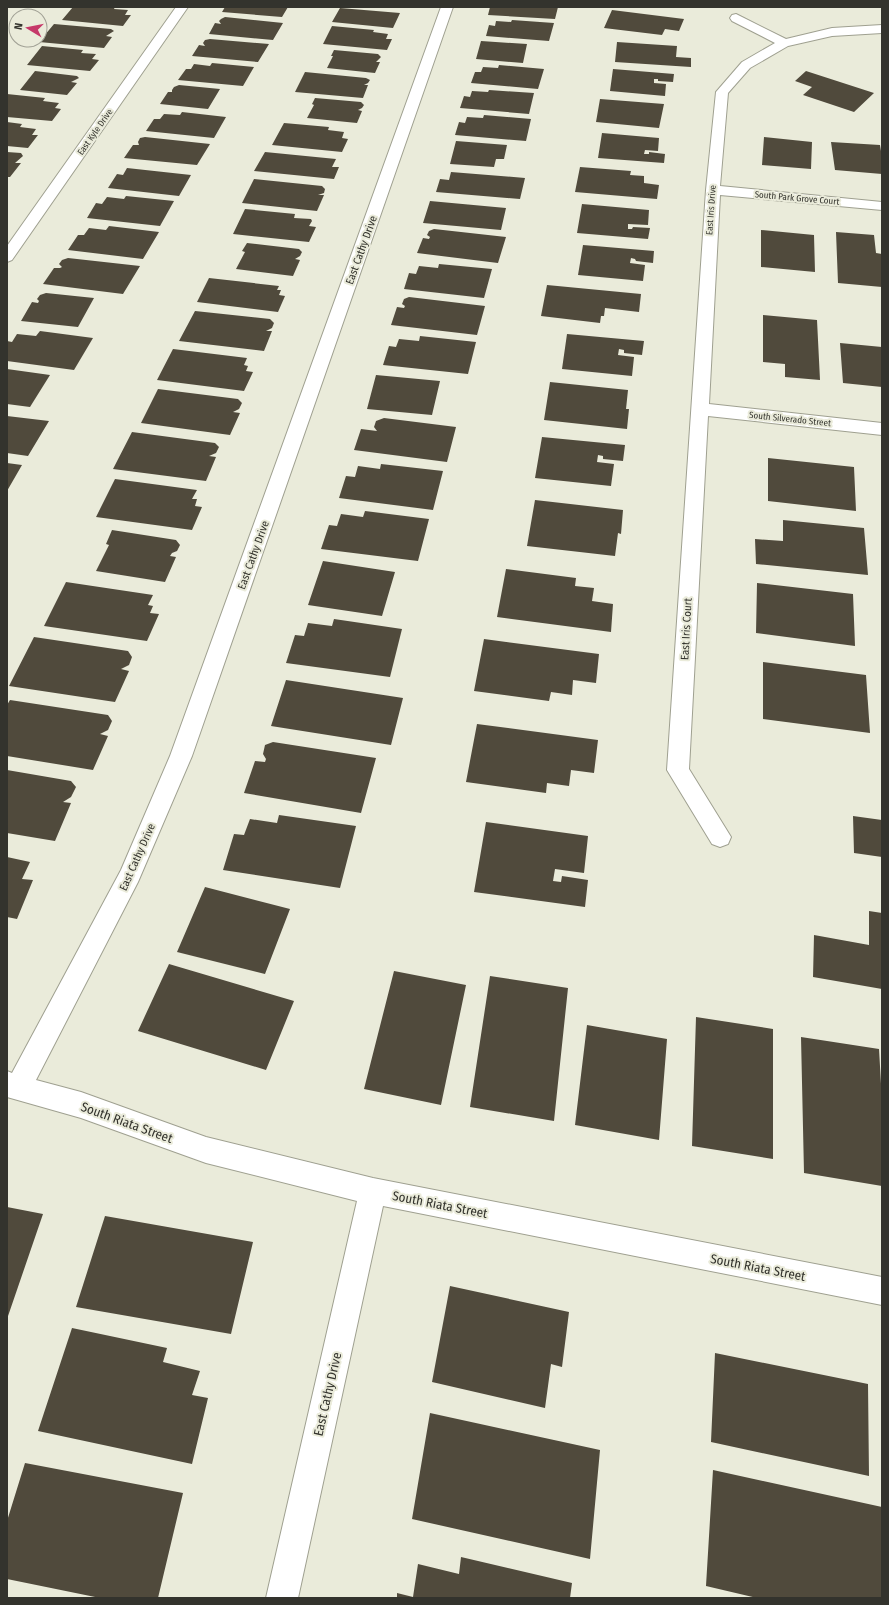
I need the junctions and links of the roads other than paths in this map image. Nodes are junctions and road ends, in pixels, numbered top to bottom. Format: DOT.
graph roads {
  1 [pos="182,7"];
  2 [pos="447,7"];
  3 [pos="736,18"];
  4 [pos="882,28"];
  5 [pos="784,43"];
  6 [pos="712,190"];
  7 [pos="882,206"];
  8 [pos="7,257"];
  9 [pos="699,409"];
  10 [pos="882,429"];
  11 [pos="720,837"];
  12 [pos="13,1085"];
  13 [pos="373,1191"];
  14 [pos="882,1291"];
  15 [pos="282,1598"];
  1 -- 8 [label="street, East Kyle Drive"];
  2 -- 12 [label="street, East Cathy Drive"];
  3 -- 5 [label="street"];
  4 -- 5 [label="street, East Iris Drive"];
  5 -- 6 [label="street, East Iris Drive"];
  6 -- 7 [label="street, South Park Grove Court"];
  6 -- 9 [label="street, East Iris Drive"];
  9 -- 10 [label="street, South Silverado Street"];
  9 -- 11 [label="street, East Iris Court"];
  12 -- 13 [label="street, South Riata Street"];
  13 -- 14 [label="street, South Riata Street"];
  13 -- 15 [label="street, East Cathy Drive"];
}
